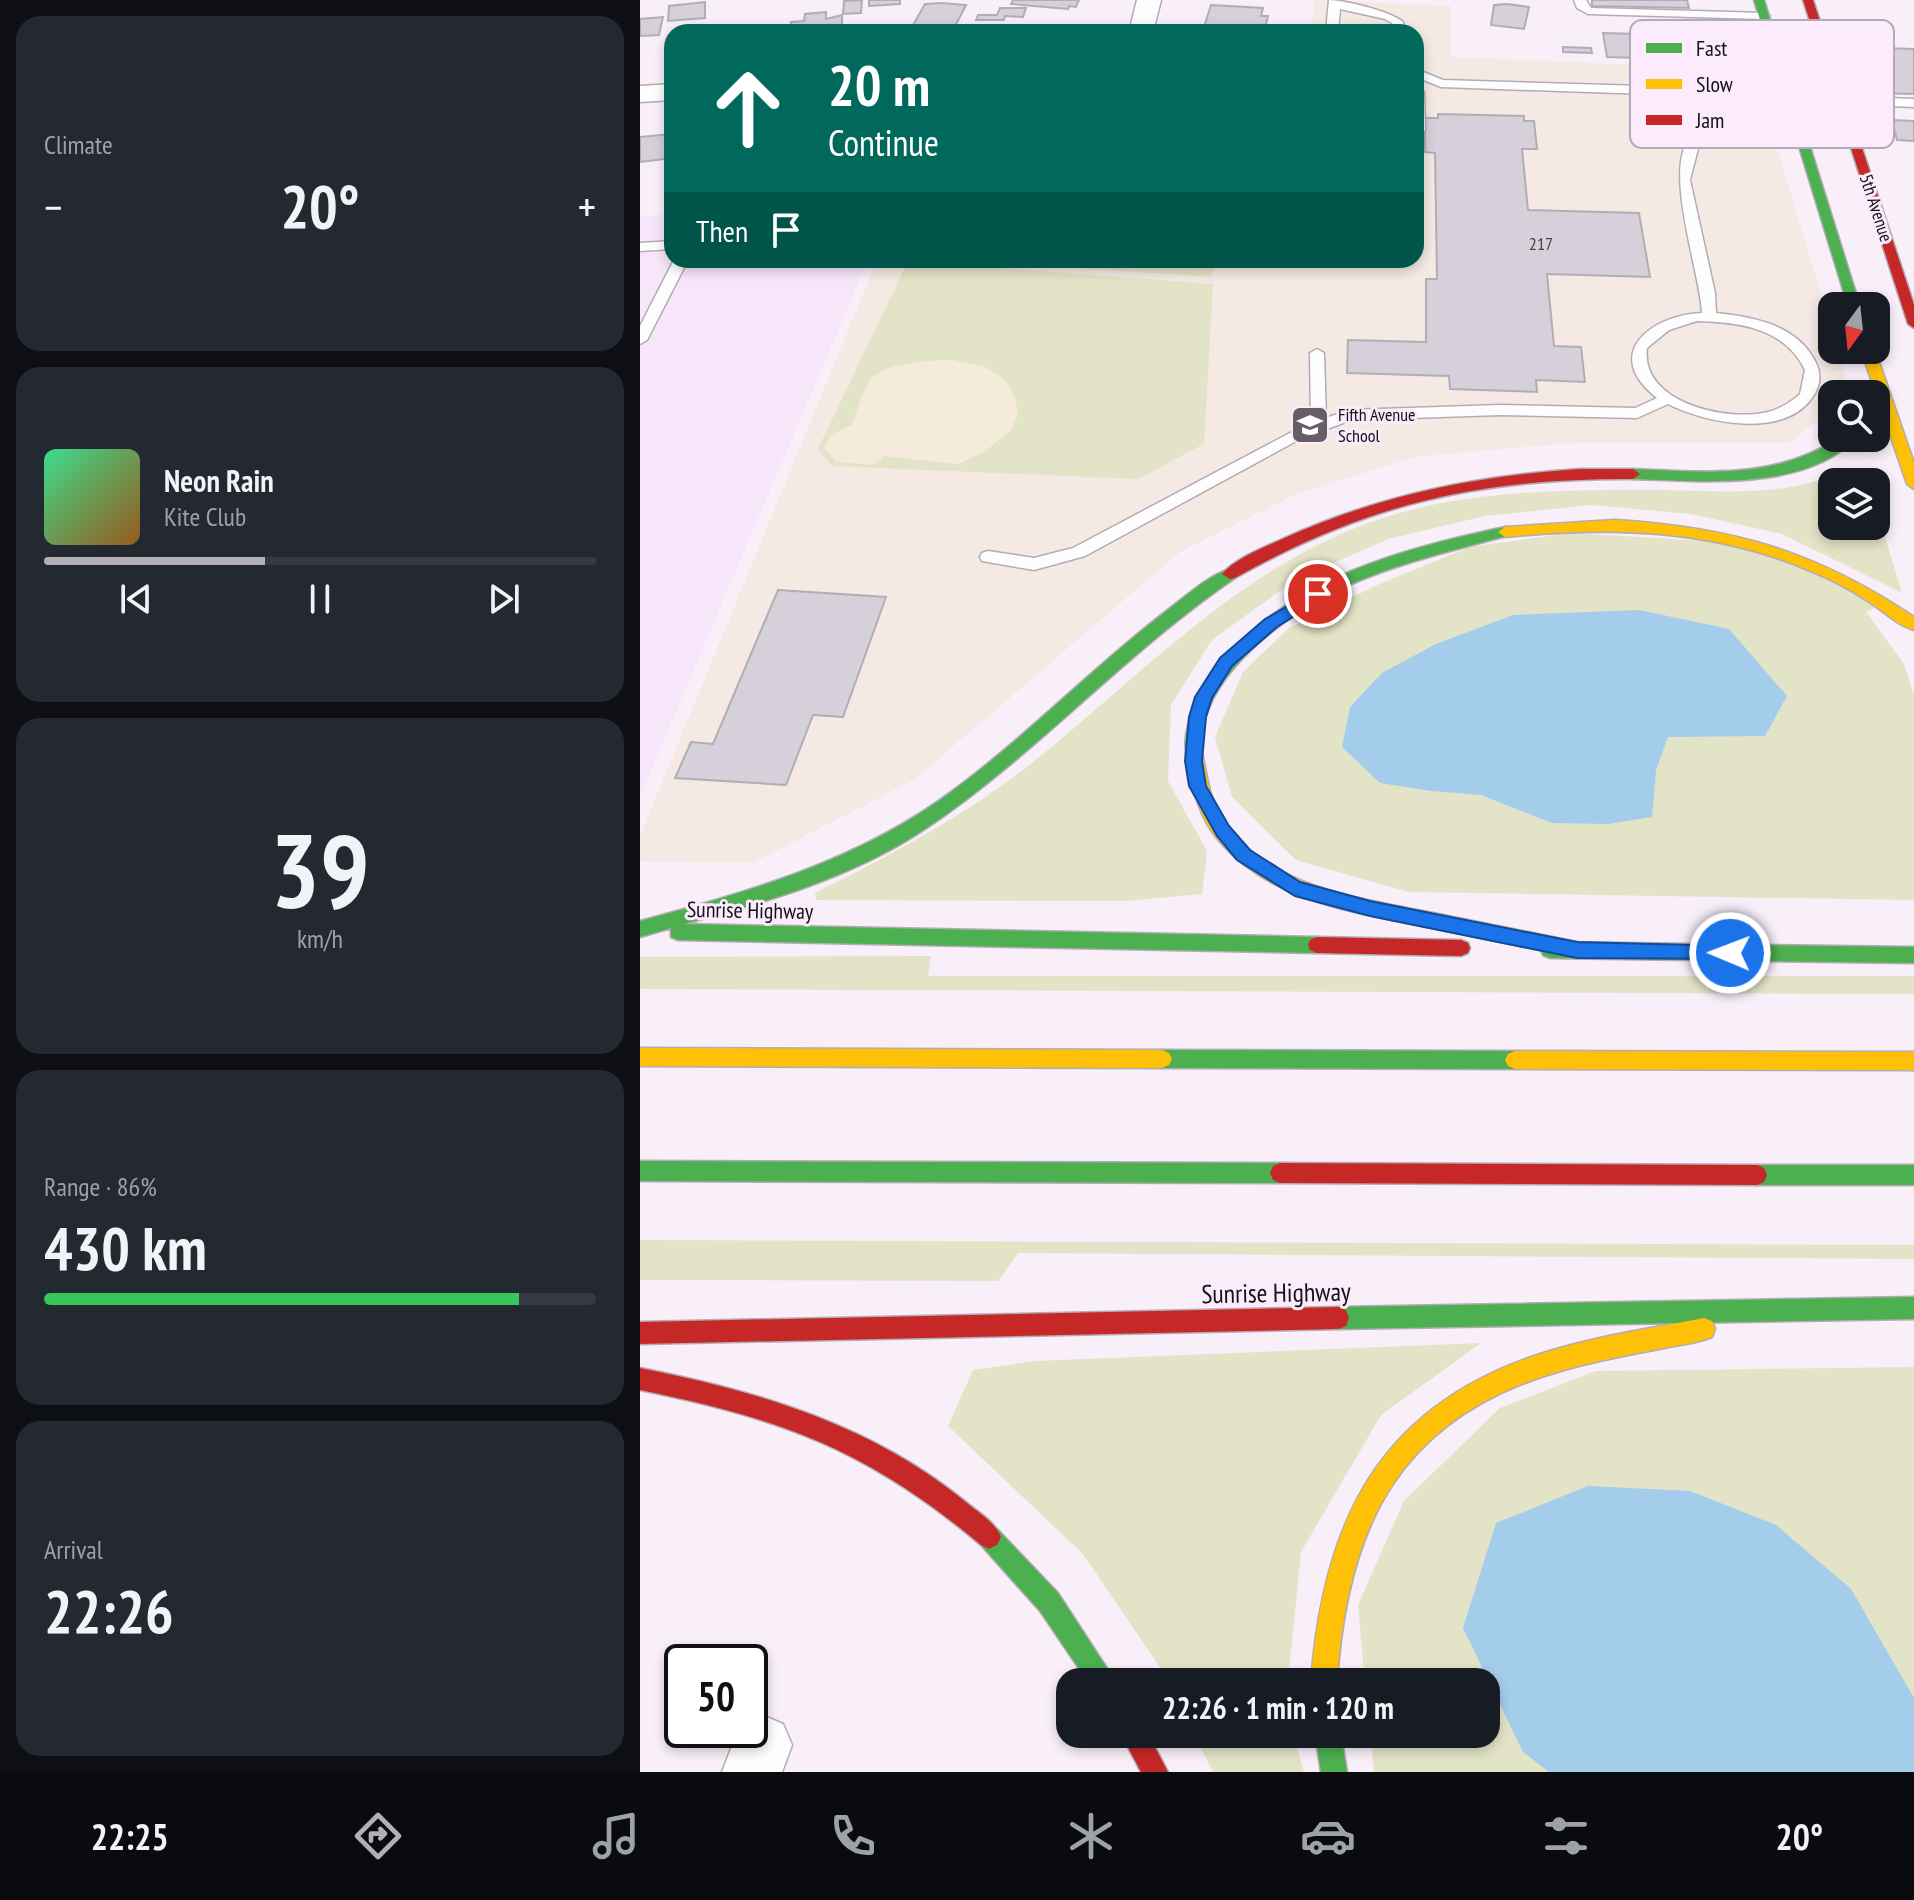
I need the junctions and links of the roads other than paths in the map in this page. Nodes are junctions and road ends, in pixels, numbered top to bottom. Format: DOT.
graph roads {
  1 [pos="1149,0"];
  2 [pos="1580,0"];
  3 [pos="1808,0"];
  4 [pos="1334,2"];
  5 [pos="1762,8"];
  6 [pos="1814,20"];
  7 [pos="1143,24"];
  8 [pos="1333,24"];
  9 [pos="1397,24"];
  10 [pos="1424,76"];
  11 [pos="1630,89"];
  12 [pos="664,92"];
  13 [pos="1424,92"];
  14 [pos="640,94"];
  15 [pos="1630,99"];
  16 [pos="1894,102"];
  17 [pos="1914,103"];
  18 [pos="1692,148"];
  19 [pos="1804,148"];
  20 [pos="1856,148"];
  21 [pos="664,246"];
  22 [pos="640,247"];
  23 [pos="677,268"];
  24 [pos="1850,292"];
  25 [pos="1709,317"];
  26 [pos="1913,321"];
  27 [pos="640,340"];
  28 [pos="1317,353"];
  29 [pos="1666,399"];
  30 [pos="1890,424"];
  31 [pos="1319,425"];
  32 [pos="1832,452"];
  33 [pos="1914,484"];
  34 [pos="988,557"];
  35 [pos="1914,625"];
  36 [pos="640,930"];
  37 [pos="1577,950"];
  38 [pos="1914,955"];
  39 [pos="640,1057"];
  40 [pos="1914,1061"];
  41 [pos="640,1171"];
  42 [pos="1914,1175"];
  43 [pos="1803,1308"];
  44 [pos="1914,1308"];
  45 [pos="640,1333"];
  46 [pos="640,1379"];
  47 [pos="1093,1668"];
  48 [pos="1325,1668"];
  49 [pos="1142,1748"];
  50 [pos="1330,1748"];
  51 [pos="1155,1772"];
  52 [pos="1334,1772"];
  1 -- 7 [label="street"];
  2 -- 5 [label="lane"];
  3 -- 6 [label="main road, 5th Avenue"];
  4 -- 8 [label="lane"];
  4 -- 9 [label="lane"];
  10 -- 11 [label="lane"];
  12 -- 14 [label="street"];
  13 -- 15 [label="lane"];
  16 -- 17 [label="lane"];
  18 -- 25 [label="lane"];
  19 -- 24 [label="main road"];
  20 -- 26 [label="main road, 5th Avenue"];
  21 -- 22 [label="lane"];
  23 -- 27 [label="lane"];
  25 -- 29 [label="lane"];
  25 -- 29 [label="lane"];
  28 -- 31 [label="lane"];
  29 -- 31 [label="lane"];
  30 -- 33 [label="main road"];
  31 -- 34 [label="lane"];
  32 -- 36 [label="main road"];
  35 -- 37 [label="main road"];
  36 -- 37 [label="main road, Sunrise Highway"];
  37 -- 38 [label="main road, Sunrise Highway"];
  39 -- 40 [label="main road"];
  41 -- 42 [label="main road"];
  43 -- 44 [label="main road, Sunrise Highway"];
  43 -- 45 [label="main road, Sunrise Highway"];
  43 -- 48 [label="main road"];
  46 -- 47 [label="main road"];
  49 -- 51 [label="main road"];
  50 -- 52 [label="main road"];
}
